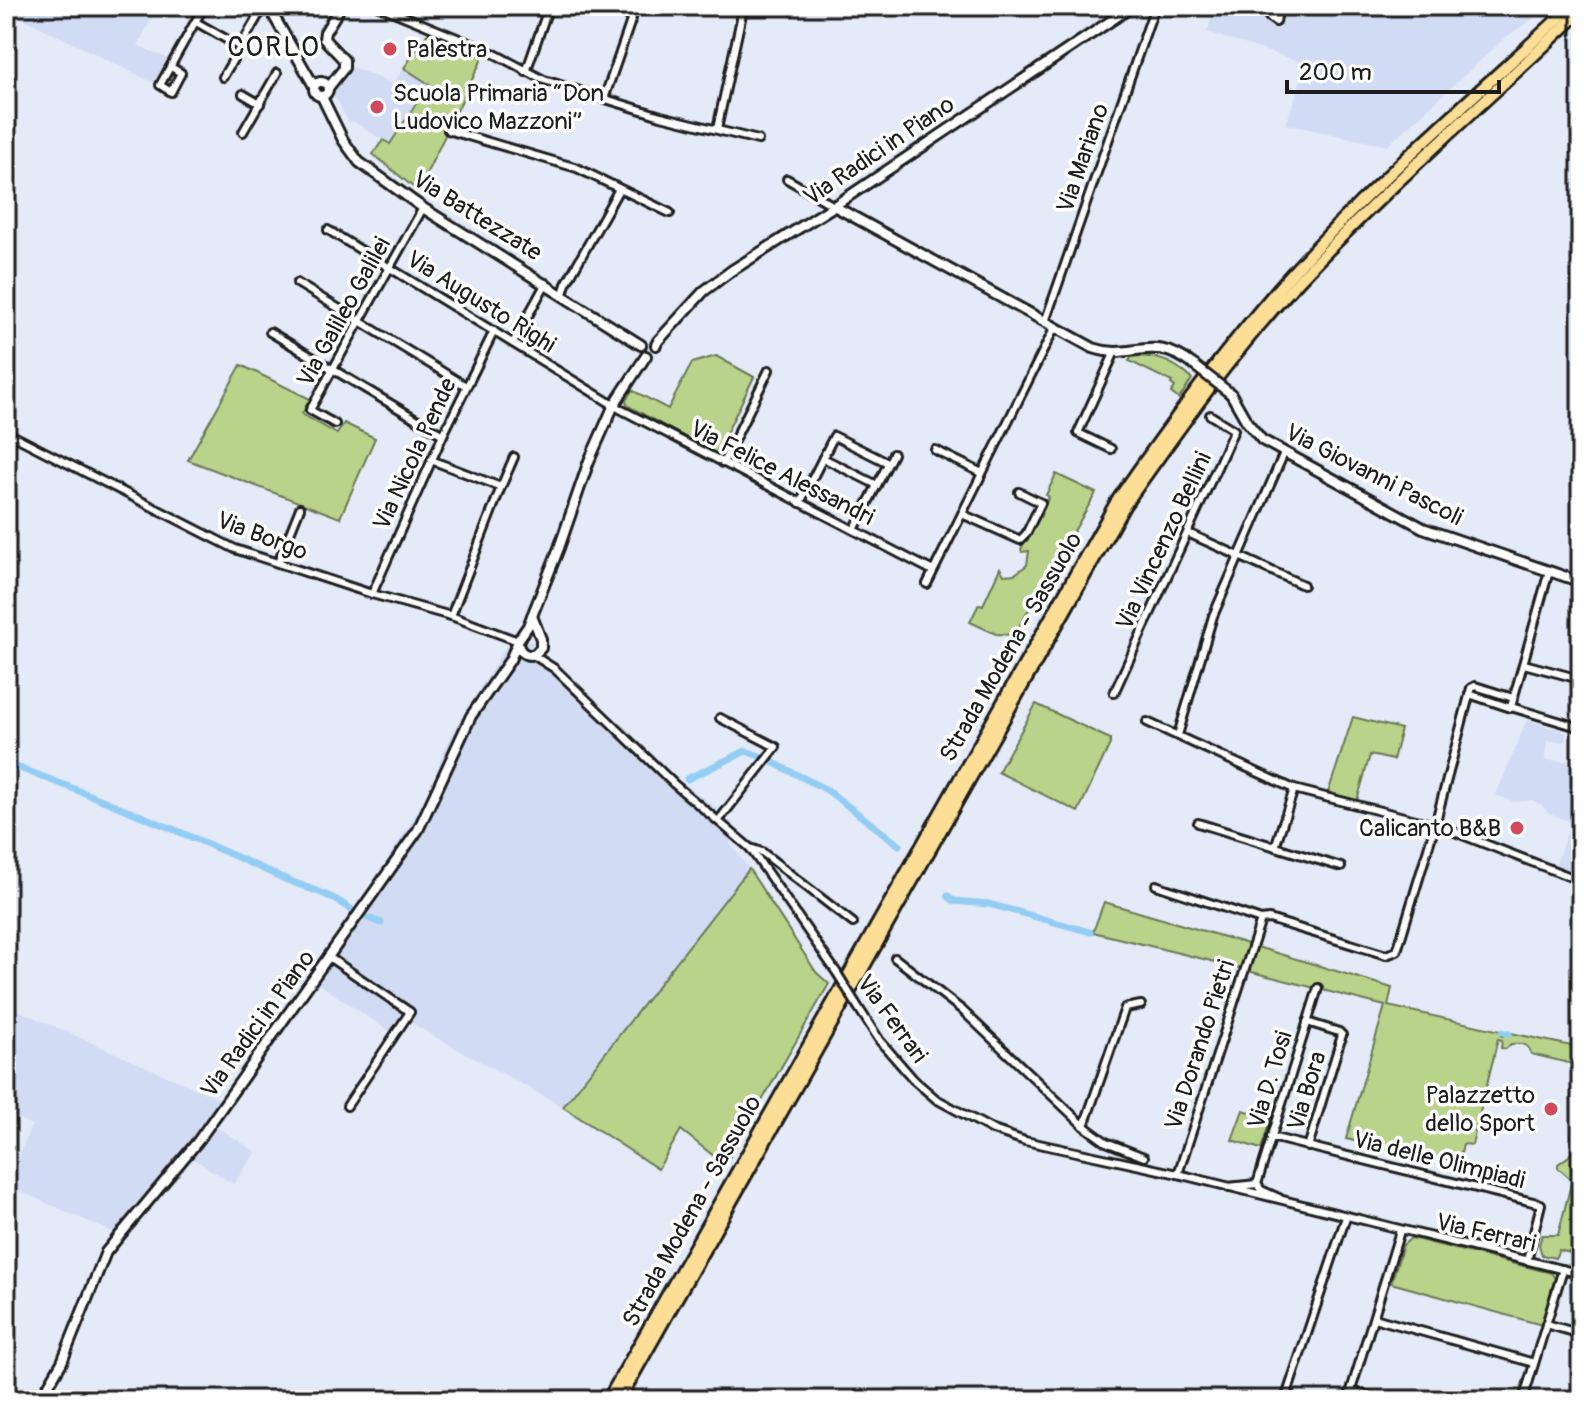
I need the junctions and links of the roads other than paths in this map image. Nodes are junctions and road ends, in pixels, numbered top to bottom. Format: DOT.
graph roads {
  1 [pos="204,6"];
  2 [pos="341,6"];
  3 [pos="379,6"];
  4 [pos="549,6"];
  5 [pos="636,6"];
  6 [pos="1155,6"];
  7 [pos="1265,6"];
  8 [pos="1279,6"];
  9 [pos="1572,6"];
  10 [pos="268,7"];
  11 [pos="1126,8"];
  12 [pos="1581,11"];
  13 [pos="742,14"];
  14 [pos="196,22"];
  15 [pos="240,47"];
  16 [pos="171,67"];
  17 [pos="526,72"];
  18 [pos="277,73"];
  19 [pos="223,77"];
  20 [pos="314,86"];
  21 [pos="328,88"];
  22 [pos="243,94"];
  23 [pos="322,97"];
  24 [pos="604,99"];
  25 [pos="260,104"];
  26 [pos="717,129"];
  27 [pos="448,130"];
  28 [pos="243,132"];
  29 [pos="758,140"];
  30 [pos="787,179"];
  31 [pos="619,189"];
  32 [pos="834,206"];
  33 [pos="423,208"];
  34 [pos="670,213"];
  35 [pos="328,230"];
  36 [pos="390,267"];
  37 [pos="297,283"];
  38 [pos="546,283"];
  39 [pos="563,294"];
  40 [pos="359,320"];
  41 [pos="1045,322"];
  42 [pos="1055,327"];
  43 [pos="494,331"];
  44 [pos="270,332"];
  45 [pos="513,343"];
  46 [pos="656,343"];
  47 [pos="642,350"];
  48 [pos="1110,351"];
  49 [pos="331,369"];
  50 [pos="769,370"];
  51 [pos="466,386"];
  52 [pos="614,405"];
  53 [pos="1210,415"];
  54 [pos="335,424"];
  55 [pos="6,432"];
  56 [pos="443,435"];
  57 [pos="1111,449"];
  58 [pos="935,450"];
  59 [pos="1284,453"];
  60 [pos="893,454"];
  61 [pos="514,457"];
  62 [pos="823,458"];
  63 [pos="431,460"];
  64 [pos="723,463"];
  65 [pos="888,463"];
  66 [pos="982,473"];
  67 [pos="877,485"];
  68 [pos="501,487"];
  69 [pos="1019,492"];
  70 [pos="800,503"];
  71 [pos="300,508"];
  72 [pos="962,514"];
  73 [pos="854,530"];
  74 [pos="1188,533"];
  75 [pos="1238,555"];
  76 [pos="278,563"];
  77 [pos="933,571"];
  78 [pos="1549,571"];
  79 [pos="1581,582"];
  80 [pos="927,584"];
  81 [pos="1303,585"];
  82 [pos="372,594"];
  83 [pos="451,616"];
  84 [pos="532,616"];
  85 [pos="519,639"];
  86 [pos="541,640"];
  87 [pos="529,655"];
  88 [pos="1524,664"];
  89 [pos="505,667"];
  90 [pos="555,669"];
  91 [pos="1572,677"];
  92 [pos="1114,693"];
  93 [pos="1469,694"];
  94 [pos="1513,698"];
  95 [pos="1510,708"];
  96 [pos="720,718"];
  97 [pos="1147,722"];
  98 [pos="1581,728"];
  99 [pos="1178,735"];
  100 [pos="1294,789"];
  101 [pos="719,820"];
  102 [pos="1198,823"];
  103 [pos="1435,825"];
  104 [pos="1275,847"];
  105 [pos="750,848"];
  106 [pos="1341,867"];
  107 [pos="1581,881"];
  108 [pos="1156,885"];
  109 [pos="1261,920"];
  110 [pos="853,923"];
  111 [pos="330,958"];
  112 [pos="895,958"];
  113 [pos="1318,988"];
  114 [pos="1141,1005"];
  115 [pos="1307,1022"];
  116 [pos="347,1106"];
  117 [pos="1084,1126"];
  118 [pos="1271,1137"];
  119 [pos="1106,1142"];
  120 [pos="1308,1147"];
  121 [pos="1144,1157"];
  122 [pos="1104,1158"];
  123 [pos="1178,1174"];
  124 [pos="1257,1184"];
  125 [pos="1227,1187"];
  126 [pos="1282,1201"];
  127 [pos="1346,1217"];
  128 [pos="1400,1231"];
  129 [pos="1527,1261"];
  130 [pos="1563,1269"];
  131 [pos="1581,1274"];
  132 [pos="1374,1318"];
  133 [pos="1546,1324"];
  134 [pos="1581,1334"];
  135 [pos="1534,1363"];
  136 [pos="1351,1391"];
  137 [pos="40,1400"];
  138 [pos="608,1400"];
  139 [pos="619,1400"];
  140 [pos="1285,1400"];
  141 [pos="1348,1400"];
  142 [pos="1382,1400"];
  143 [pos="1523,1400"];
  1 -- 14 [label="street"];
  2 -- 21 [label="street"];
  3 -- 17 [label="street"];
  4 -- 17 [label="street"];
  5 -- 24 [label="street"];
  6 -- 41 [label="street, Via Mariano"];
  7 -- 8 [label="street"];
  9 -- 138 [label="highway, Strada Modena - Sassuolo"];
  10 -- 15 [label="street"];
  10 -- 20 [label="street"];
  11 -- 32 [label="street, Via Radici in Piano"];
  12 -- 139 [label="highway, Strada Modena - Sassuolo"];
  13 -- 26 [label="street"];
  14 -- 15 [label="street"];
  14 -- 16 [label="street"];
  15 -- 19 [label="street"];
  17 -- 24 [label="street"];
  18 -- 25 [label="street"];
  20 -- 21 [label="street"];
  20 -- 23 [label="street"];
  21 -- 23 [label="street"];
  22 -- 25 [label="street"];
  23 -- 33 [label="street, Via Battezzate"];
  24 -- 26 [label="street"];
  25 -- 28 [label="street"];
  26 -- 29 [label="street"];
  27 -- 31 [label="street"];
  30 -- 32 [label="street"];
  31 -- 34 [label="street"];
  31 -- 39 [label="street"];
  32 -- 41 [label="street, Via Giovanni Pascoli"];
  32 -- 46 [label="street, Via Radici in Piano"];
  33 -- 36 [label="street, Via Galileo Galilei"];
  33 -- 38 [label="street, Via Battezzate"];
  35 -- 36 [label="street, Via Augusto Righi"];
  36 -- 40 [label="street, Via Galileo Galilei"];
  36 -- 43 [label="street, Via Augusto Righi"];
  37 -- 40 [label="street"];
  38 -- 39 [label="street, Via Battezzate"];
  38 -- 45 [label="street"];
  39 -- 47 [label="street, Via Battezzate"];
  40 -- 49 [label="street, Via Galileo Galilei"];
  40 -- 51 [label="street"];
  41 -- 42 [label="street, Via Giovanni Pascoli"];
  42 -- 48 [label="street, Via Giovanni Pascoli"];
  42 -- 66 [label="street"];
  43 -- 45 [label="street, Via Augusto Righi"];
  43 -- 51 [label="street, Via Nicola Pende"];
  44 -- 49 [label="street"];
  45 -- 52 [label="street, Via Augusto Righi"];
  46 -- 47 [label="street"];
  46 -- 47 [label="street, Via Radici in Piano"];
  47 -- 52 [label="street, Via Radici in Piano"];
  48 -- 57 [label="street"];
  48 -- 59 [label="street, Via Giovanni Pascoli, bridge"];
  49 -- 54 [label="street, Via Galileo Galilei"];
  49 -- 56 [label="street"];
  50 -- 64 [label="street"];
  51 -- 56 [label="street, Via Nicola Pende"];
  52 -- 64 [label="street, Via Felice Alessandri"];
  52 -- 84 [label="street, Via Radici in Piano"];
  53 -- 74 [label="street, Via Vincenzo Bellini"];
  55 -- 76 [label="street, Via Borgo"];
  56 -- 63 [label="street, Via Nicola Pende"];
  58 -- 66 [label="street"];
  59 -- 75 [label="street"];
  59 -- 78 [label="street, Via Giovanni Pascoli"];
  60 -- 65 [label="street"];
  61 -- 68 [label="street"];
  62 -- 65 [label="street"];
  62 -- 67 [label="street"];
  62 -- 70 [label="street"];
  63 -- 68 [label="street"];
  63 -- 82 [label="street, Via Nicola Pende"];
  64 -- 70 [label="street, Via Felice Alessandri"];
  65 -- 67 [label="street"];
  66 -- 72 [label="street"];
  67 -- 73 [label="street"];
  68 -- 83 [label="street"];
  69 -- 72 [label="street"];
  70 -- 73 [label="street, Via Felice Alessandri"];
  71 -- 76 [label="street"];
  72 -- 77 [label="street"];
  73 -- 77 [label="street, Via Felice Alessandri"];
  74 -- 75 [label="street"];
  74 -- 92 [label="street, Via Vincenzo Bellini"];
  75 -- 81 [label="street"];
  75 -- 99 [label="street"];
  76 -- 82 [label="street, Via Borgo"];
  77 -- 80 [label="street"];
  78 -- 79 [label="street, Via Giovanni Pascoli"];
  78 -- 88 [label="street"];
  82 -- 83 [label="street, Via Borgo"];
  83 -- 85 [label="street, Via Borgo"];
  84 -- 85 [label="street, Via Radici in Piano"];
  84 -- 86 [label="street"];
  85 -- 86 [label="street"];
  85 -- 87 [label="street"];
  85 -- 89 [label="street, Via Radici in Piano"];
  86 -- 87 [label="street, Via Radici in Piano"];
  86 -- 90 [label="street, Via Ferrari"];
  87 -- 89 [label="street, Via Radici in Piano"];
  87 -- 90 [label="street, Via Ferrari"];
  88 -- 91 [label="street"];
  88 -- 94 [label="street"];
  89 -- 111 [label="street, Via Radici in Piano"];
  90 -- 101 [label="street, Via Ferrari"];
  93 -- 94 [label="street"];
  93 -- 95 [label="street"];
  93 -- 103 [label="street"];
  94 -- 95 [label="street"];
  95 -- 98 [label="street"];
  96 -- 101 [label="street"];
  97 -- 99 [label="street"];
  99 -- 100 [label="street"];
  100 -- 103 [label="street"];
  100 -- 104 [label="street"];
  101 -- 105 [label="street, Via Ferrari"];
  102 -- 104 [label="street"];
  103 -- 107 [label="street"];
  103 -- 109 [label="street"];
  104 -- 106 [label="street"];
  105 -- 110 [label="street, Via Ferrari"];
  105 -- 122 [label="street, Via Ferrari, bridge"];
  108 -- 109 [label="street"];
  109 -- 123 [label="street, Via Dorando Pietri"];
  111 -- 116 [label="street"];
  111 -- 137 [label="street, Via Radici in Piano"];
  112 -- 117 [label="street, Via Ferrari"];
  113 -- 115 [label="street, Via D. Tosi"];
  114 -- 117 [label="street"];
  115 -- 118 [label="street, Via D. Tosi"];
  115 -- 120 [label="street, Via Bora"];
  117 -- 119 [label="street, Via Ferrari"];
  118 -- 120 [label="street, Via delle Olimpiadi"];
  118 -- 124 [label="street, Via D. Tosi"];
  119 -- 121 [label="street, Via Ferrari"];
  119 -- 122 [label="street"];
  120 -- 129 [label="street, Via delle Olimpiadi"];
  122 -- 123 [label="street, Via Ferrari"];
  123 -- 125 [label="street, Via Ferrari"];
  124 -- 125 [label="street"];
  124 -- 126 [label="street"];
  125 -- 126 [label="street, Via Ferrari"];
  126 -- 127 [label="street, Via Ferrari"];
  127 -- 128 [label="street, Via Ferrari"];
  127 -- 140 [label="street"];
  128 -- 129 [label="street, Via Ferrari"];
  128 -- 132 [label="street"];
  129 -- 130 [label="street, Via Ferrari"];
  130 -- 131 [label="street, Via Ferrari"];
  130 -- 133 [label="street"];
  132 -- 135 [label="street"];
  132 -- 136 [label="street"];
  133 -- 134 [label="street"];
  133 -- 135 [label="street"];
  135 -- 143 [label="street"];
  136 -- 141 [label="street"];
  136 -- 142 [label="street"];
}
